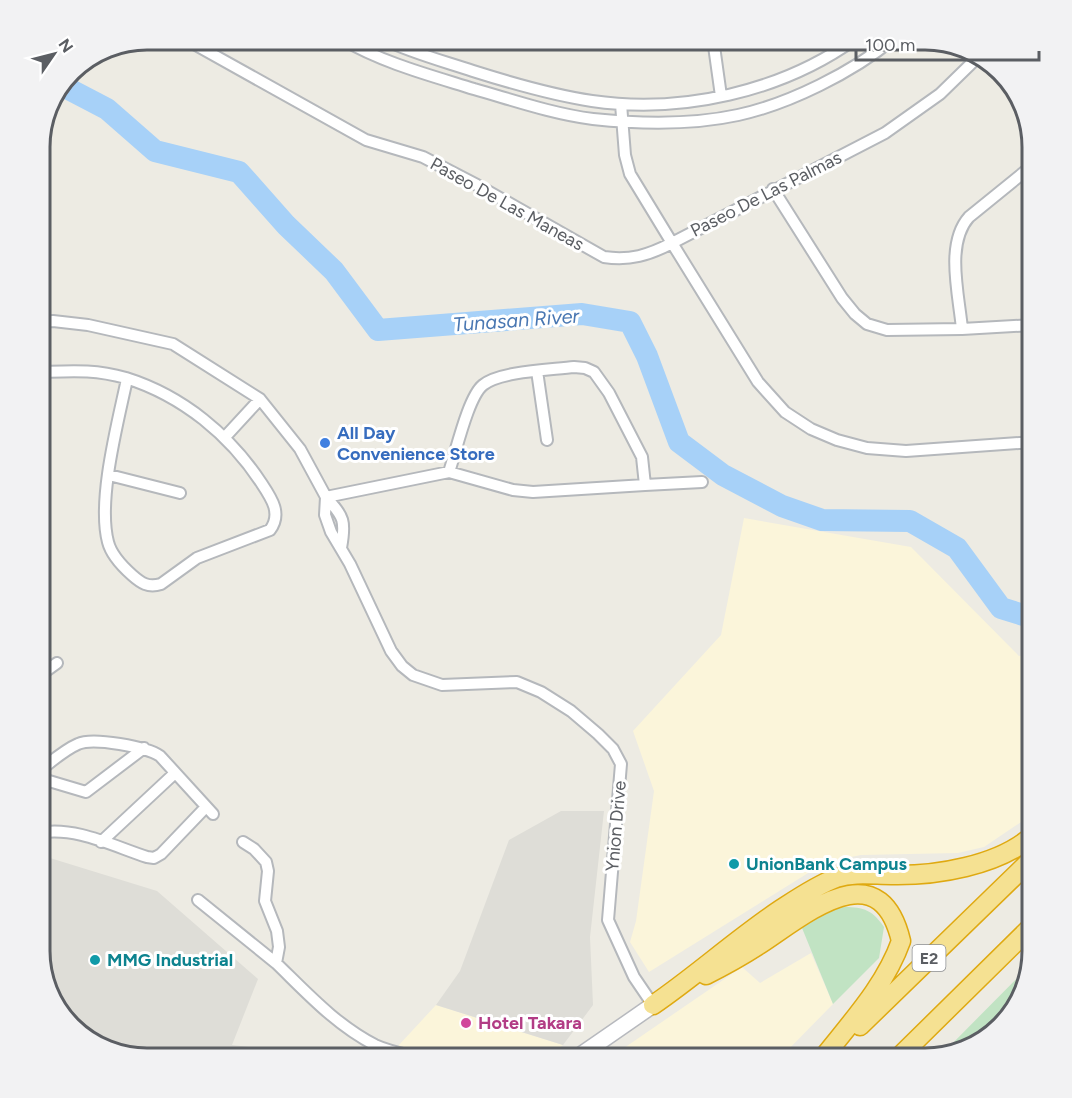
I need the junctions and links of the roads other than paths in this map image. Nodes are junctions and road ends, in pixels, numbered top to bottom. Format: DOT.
graph roads {
  1 [pos="205,50"];
  2 [pos="364,50"];
  3 [pos="411,50"];
  4 [pos="715,50"];
  5 [pos="838,50"];
  6 [pos="878,50"];
  7 [pos="972,63"];
  8 [pos="721,96"];
  9 [pos="621,104"];
  10 [pos="622,122"];
  11 [pos="1022,174"];
  12 [pos="773,189"];
  13 [pos="672,243"];
  14 [pos="50,323"];
  15 [pos="1022,326"];
  16 [pos="962,329"];
  17 [pos="537,371"];
  18 [pos="50,372"];
  19 [pos="127,378"];
  20 [pos="260,399"];
  21 [pos="225,437"];
  22 [pos="548,440"];
  23 [pos="1022,443"];
  24 [pos="449,472"];
  25 [pos="109,476"];
  26 [pos="702,482"];
  27 [pos="645,484"];
  28 [pos="180,493"];
  29 [pos="326,497"];
  30 [pos="341,548"];
  31 [pos="57,663"];
  32 [pos="50,668"];
  33 [pos="144,748"];
  34 [pos="50,763"];
  35 [pos="175,773"];
  36 [pos="50,781"];
  37 [pos="50,832"];
  38 [pos="101,842"];
  39 [pos="243,842"];
  40 [pos="1022,842"];
  41 [pos="1022,869"];
  42 [pos="198,900"];
  43 [pos="1022,936"];
  44 [pos="1022,946"];
  45 [pos="276,963"];
  46 [pos="980,979"];
  47 [pos="674,991"];
  48 [pos="653,1005"];
  49 [pos="385,1048"];
  50 [pos="591,1048"];
  51 [pos="832,1048"];
  52 [pos="835,1048"];
  53 [pos="908,1048"];
  1 -- 13 [label="street, Paseo De Las Maneas"];
  2 -- 10 [label="street"];
  3 -- 9 [label="street"];
  4 -- 8 [label="street"];
  5 -- 8 [label="street"];
  6 -- 10 [label="street"];
  7 -- 12 [label="street, Paseo De Las Palmas"];
  8 -- 9 [label="street"];
  9 -- 10 [label="street, Paseo De Las Palmas"];
  10 -- 13 [label="street, Paseo De Las Palmas"];
  11 -- 16 [label="street"];
  12 -- 13 [label="street, Paseo De Las Palmas"];
  12 -- 16 [label="street"];
  13 -- 23 [label="street"];
  14 -- 20 [label="street"];
  15 -- 16 [label="street"];
  17 -- 22 [label="street"];
  17 -- 24 [label="street"];
  17 -- 27 [label="street"];
  18 -- 19 [label="street"];
  19 -- 21 [label="street"];
  19 -- 25 [label="street"];
  20 -- 21 [label="street"];
  20 -- 29 [label="street"];
  21 -- 25 [label="street"];
  24 -- 27 [label="street"];
  24 -- 29 [label="street"];
  25 -- 28 [label="street"];
  26 -- 27 [label="street"];
  29 -- 30 [label="street, Ynion Drive"];
  29 -- 30 [label="street"];
  30 -- 48 [label="street, Ynion Drive"];
  31 -- 32 [label="street"];
  33 -- 34 [label="street"];
  33 -- 35 [label="street"];
  33 -- 36 [label="street"];
  35 -- 38 [label="street"];
  35 -- 38 [label="street"];
  37 -- 38 [label="street"];
  39 -- 45 [label="street"];
  40 -- 47 [label="highway"];
  41 -- 52 [label="highway, E2"];
  42 -- 45 [label="street"];
  43 -- 46 [label="highway"];
  44 -- 46 [label="highway"];
  45 -- 49 [label="street"];
  46 -- 53 [label="highway"];
  47 -- 48 [label="highway"];
  47 -- 51 [label="highway"];
  48 -- 50 [label="street"];
}
